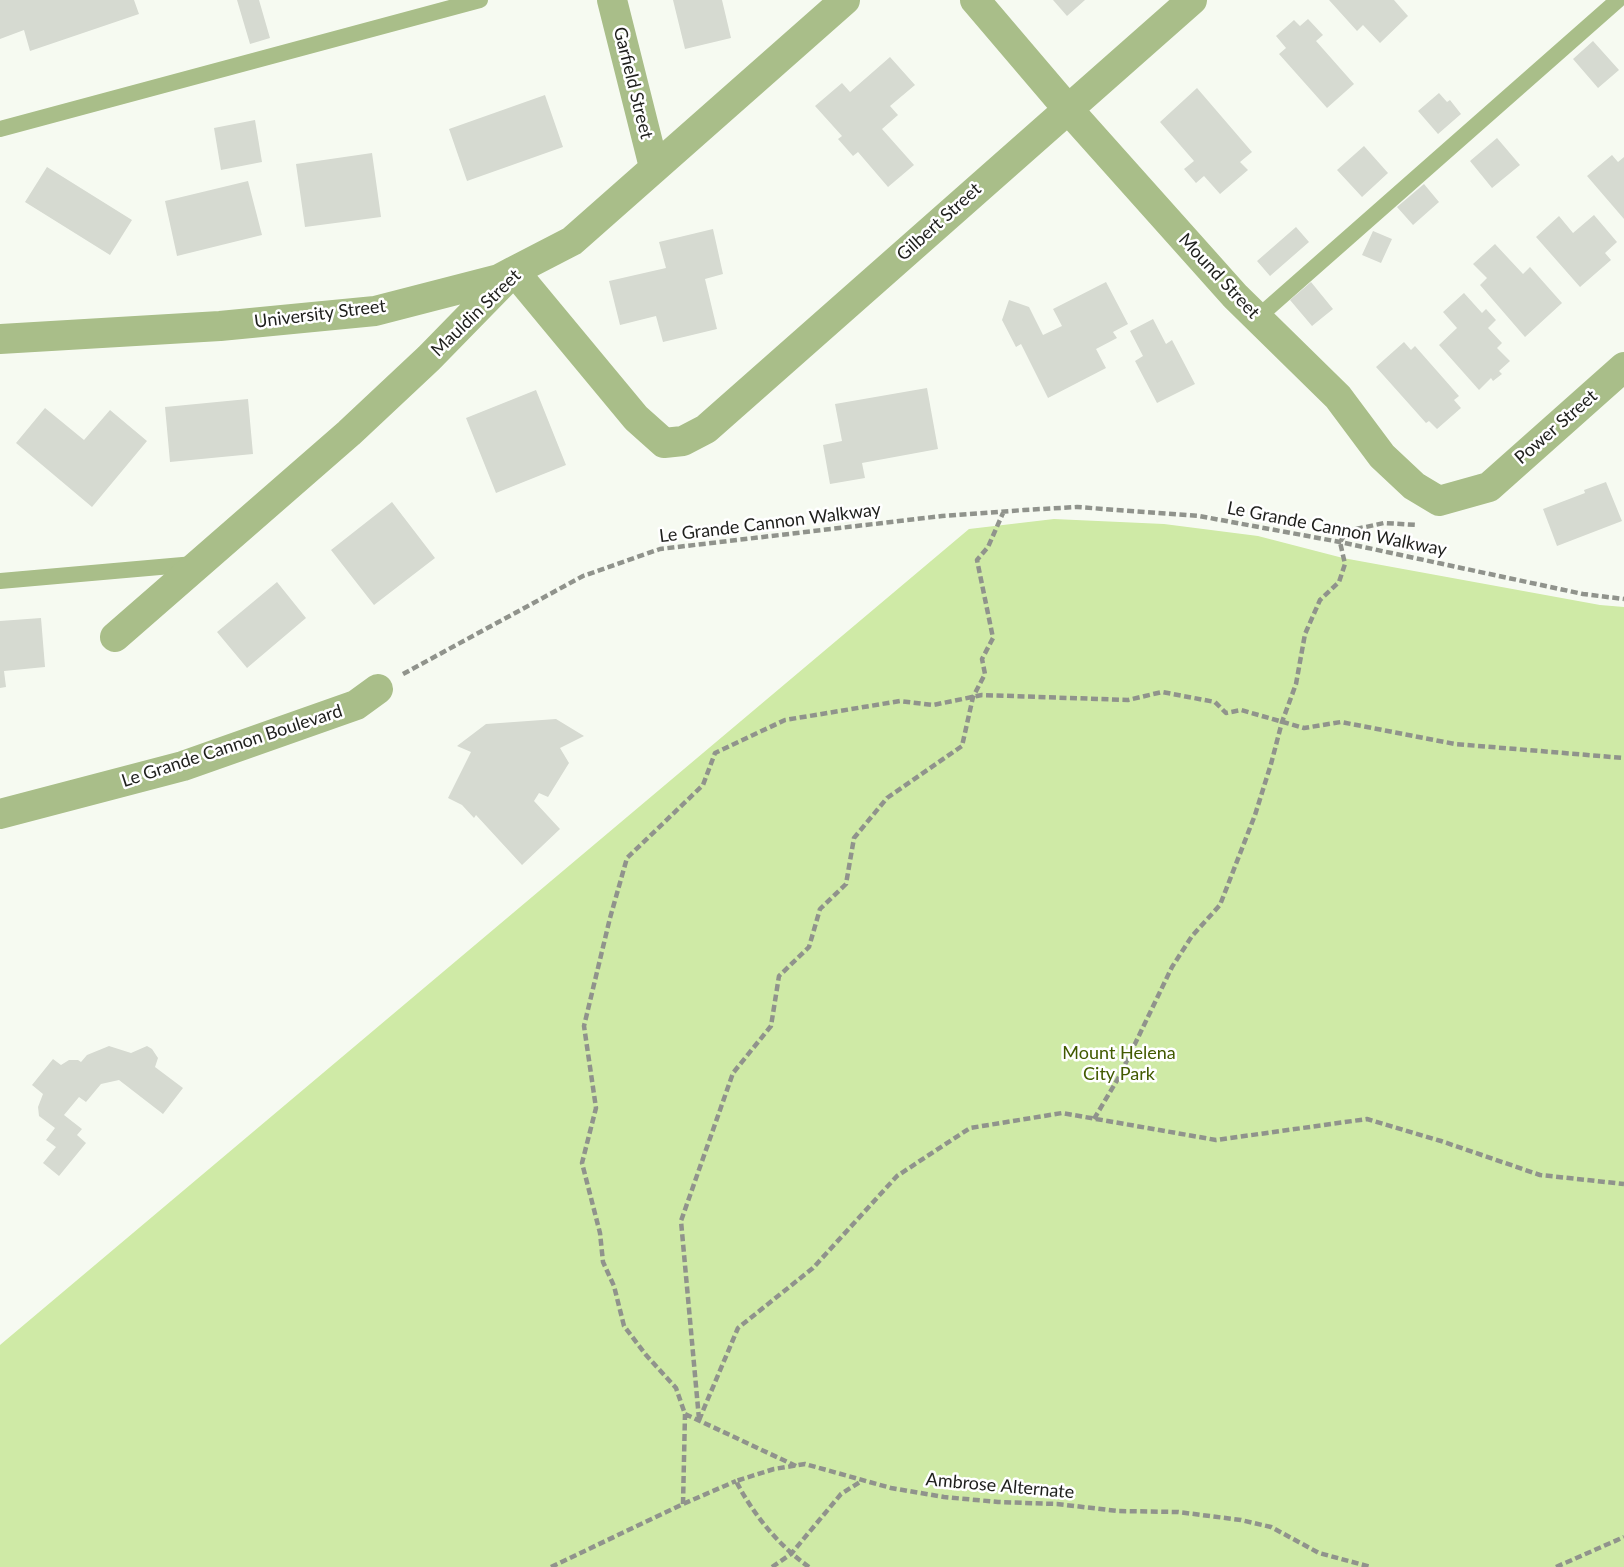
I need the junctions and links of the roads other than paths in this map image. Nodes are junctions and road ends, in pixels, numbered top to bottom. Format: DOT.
graph roads {
  1 [pos="480,0"];
  2 [pos="612,0"];
  3 [pos="845,0"];
  4 [pos="975,0"];
  5 [pos="1192,0"];
  6 [pos="1618,0"];
  7 [pos="1067,108"];
  8 [pos="0,129"];
  9 [pos="654,167"];
  10 [pos="514,271"];
  11 [pos="1257,318"];
  12 [pos="0,339"];
  13 [pos="1624,367"];
  14 [pos="1489,486"];
  15 [pos="200,563"];
  16 [pos="0,581"];
  17 [pos="115,637"];
  18 [pos="378,689"];
  19 [pos="0,814"];
  1 -- 8 [label="lane"];
  2 -- 9 [label="street, Garfield Street"];
  3 -- 9 [label="street, Mauldin Street"];
  4 -- 7 [label="street, Mound Street"];
  5 -- 7 [label="street, Gilbert Street"];
  6 -- 11 [label="lane"];
  7 -- 10 [label="street, Gilbert Street"];
  7 -- 11 [label="street, Mound Street"];
  9 -- 10 [label="street, Mauldin Street"];
  10 -- 12 [label="street, University Street"];
  10 -- 15 [label="street, Mauldin Street"];
  11 -- 14 [label="street, Mound Street"];
  13 -- 14 [label="street, Power Street"];
  15 -- 16 [label="lane"];
  15 -- 17 [label="street, Mauldin Street"];
  18 -- 19 [label="street, Le Grande Cannon Boulevard"];
}
